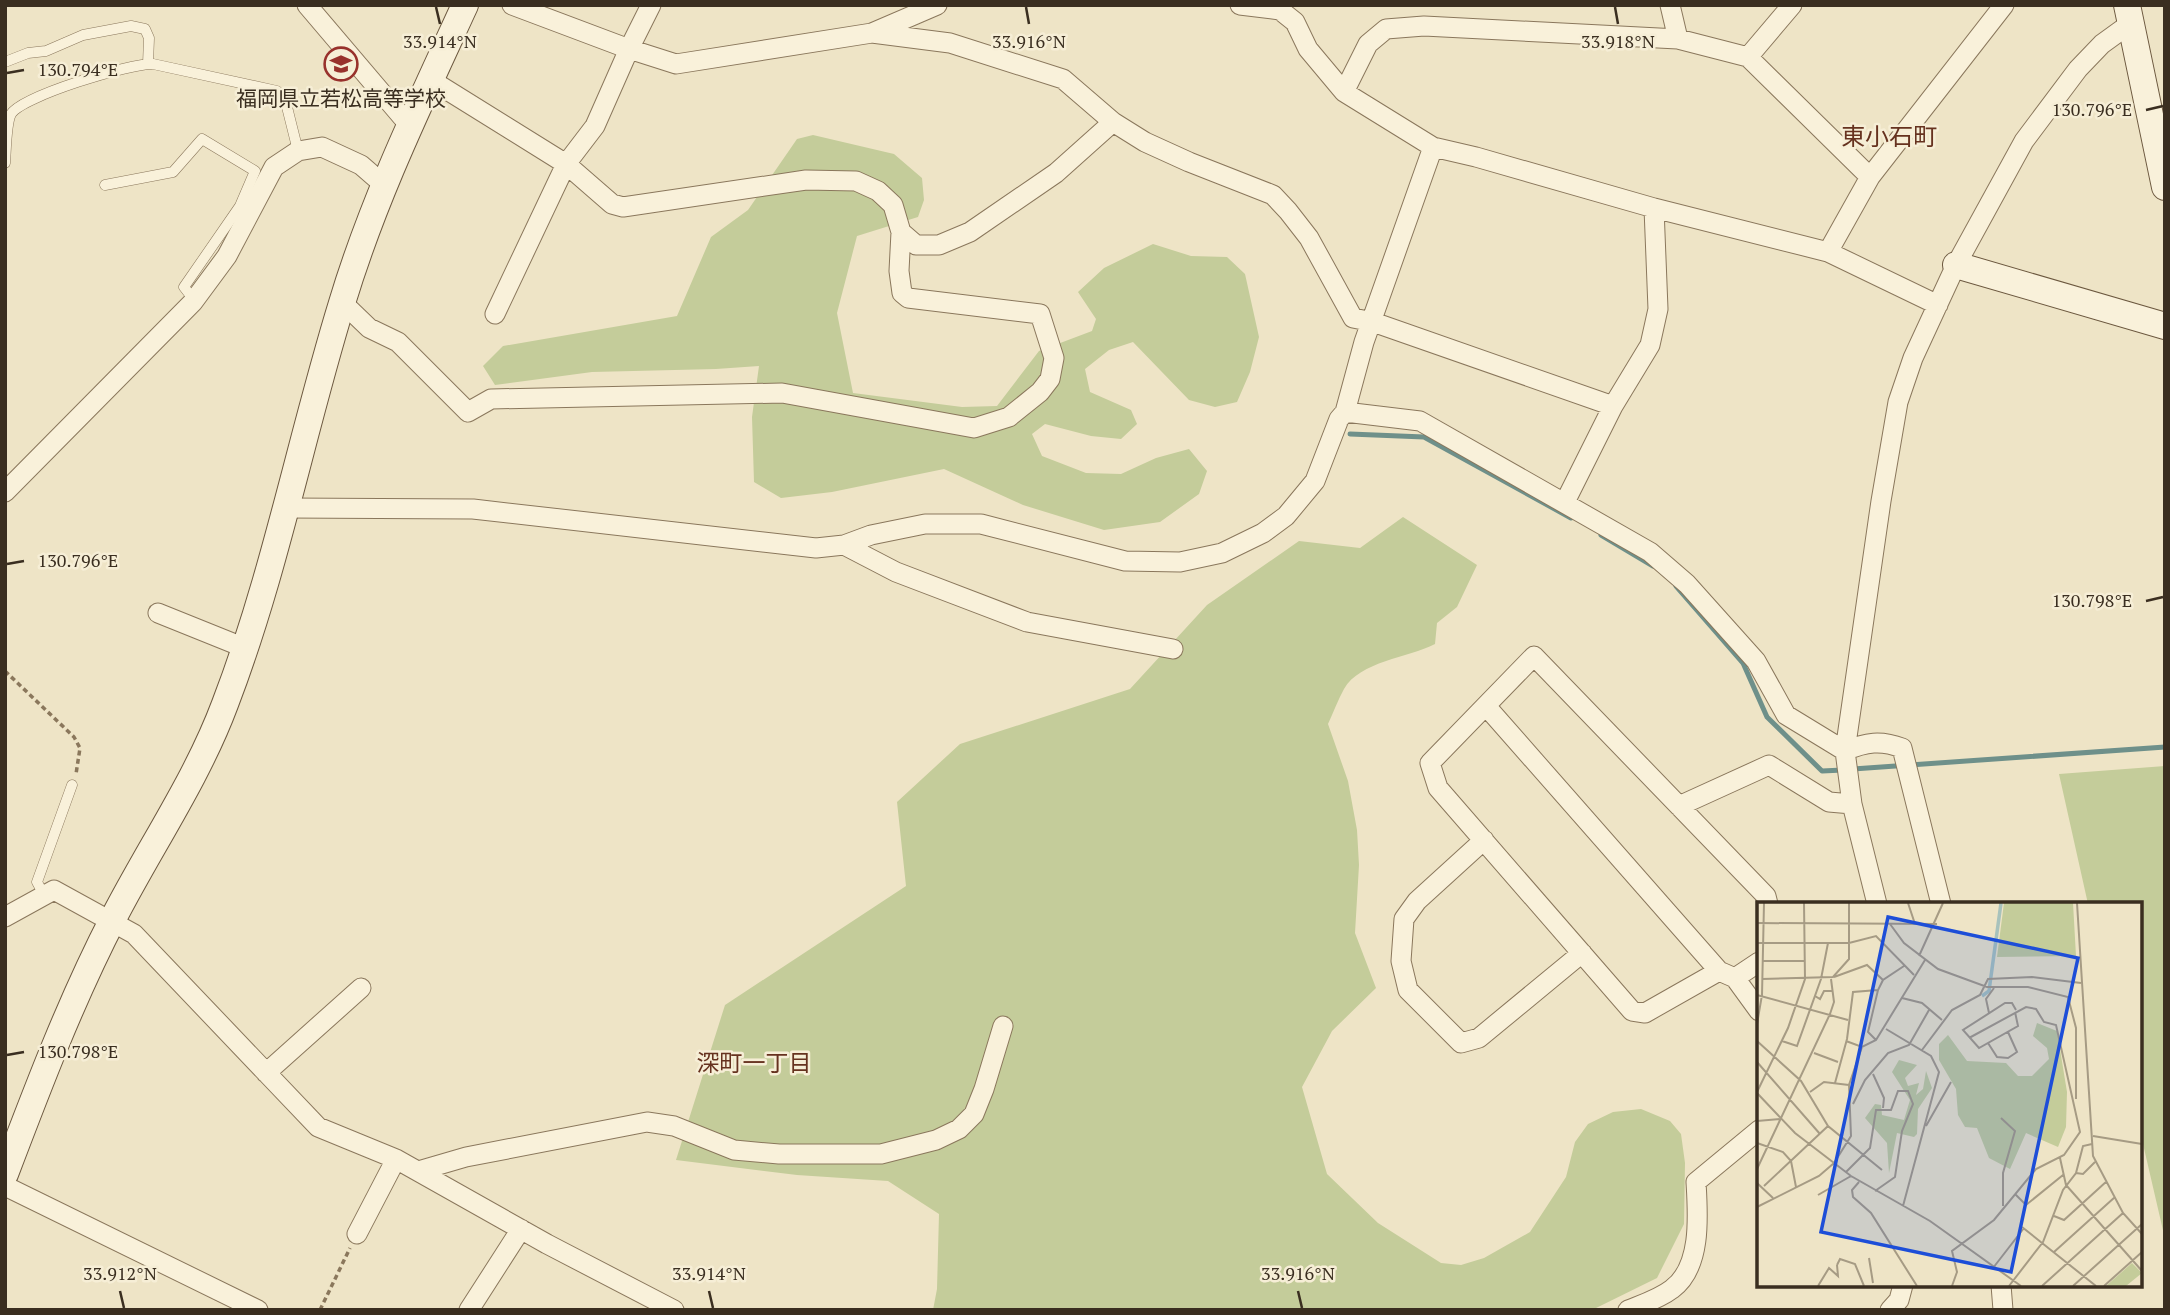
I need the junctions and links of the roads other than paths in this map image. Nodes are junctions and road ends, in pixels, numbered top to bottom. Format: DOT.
graph roads {
  1 [pos="307,5"];
  2 [pos="465,5"];
  3 [pos="512,5"];
  4 [pos="651,5"];
  5 [pos="937,5"];
  6 [pos="1240,5"];
  7 [pos="1670,5"];
  8 [pos="1792,5"];
  9 [pos="2004,5"];
  10 [pos="1280,7"];
  11 [pos="2129,14"];
  12 [pos="872,33"];
  13 [pos="1678,39"];
  14 [pos="629,49"];
  15 [pos="1748,57"];
  16 [pos="5,62"];
  17 [pos="148,64"];
  18 [pos="430,80"];
  19 [pos="1344,92"];
  20 [pos="1113,122"];
  21 [pos="409,124"];
  22 [pos="1433,147"];
  23 [pos="298,151"];
  24 [pos="5,163"];
  25 [pos="566,164"];
  26 [pos="1870,177"];
  27 [pos="384,184"];
  28 [pos="106,185"];
  29 [pos="2165,187"];
  30 [pos="1654,208"];
  31 [pos="901,232"];
  32 [pos="1828,252"];
  33 [pos="1956,265"];
  34 [pos="194,300"];
  35 [pos="342,302"];
  36 [pos="1938,305"];
  37 [pos="495,314"];
  38 [pos="1373,322"];
  39 [pos="2165,326"];
  40 [pos="1613,406"];
  41 [pos="1345,412"];
  42 [pos="5,492"];
  43 [pos="1565,502"];
  44 [pos="286,508"];
  45 [pos="844,545"];
  46 [pos="159,613"];
  47 [pos="245,648"];
  48 [pos="1173,649"];
  49 [pos="1486,706"];
  50 [pos="1845,751"];
  51 [pos="72,785"];
  52 [pos="1852,804"];
  53 [pos="1679,806"];
  54 [pos="1484,840"];
  55 [pos="44,895"];
  56 [pos="1768,902"];
  57 [pos="1876,902"];
  58 [pos="1940,902"];
  59 [pos="5,917"];
  60 [pos="112,921"];
  61 [pos="1582,953"];
  62 [pos="1757,963"];
  63 [pos="1727,975"];
  64 [pos="361,988"];
  65 [pos="1757,1009"];
  66 [pos="1003,1026"];
  67 [pos="266,1073"];
  68 [pos="1757,1132"];
  69 [pos="396,1158"];
  70 [pos="418,1171"];
  71 [pos="5,1174"];
  72 [pos="5,1186"];
  73 [pos="521,1229"];
  74 [pos="357,1234"];
  75 [pos="1902,1287"];
  76 [pos="2001,1287"];
  77 [pos="258,1310"];
  78 [pos="469,1310"];
  79 [pos="674,1310"];
  80 [pos="1628,1310"];
  81 [pos="1890,1310"];
  82 [pos="2003,1310"];
  1 -- 21 [label="street"];
  2 -- 18 [label="street"];
  3 -- 14 [label="street"];
  4 -- 14 [label="street"];
  5 -- 12 [label="street"];
  6 -- 10 [label="street"];
  7 -- 13 [label="street"];
  8 -- 15 [label="street"];
  9 -- 26 [label="street"];
  10 -- 19 [label="street"];
  11 -- 29 [label="street"];
  11 -- 33 [label="street"];
  12 -- 14 [label="street"];
  12 -- 20 [label="street"];
  13 -- 15 [label="street"];
  13 -- 19 [label="street"];
  14 -- 25 [label="street"];
  15 -- 26 [label="street"];
  16 -- 17 [label="lane"];
  17 -- 23 [label="lane"];
  17 -- 24 [label="lane"];
  18 -- 21 [label="street"];
  18 -- 25 [label="street"];
  19 -- 22 [label="street"];
  20 -- 31 [label="street"];
  20 -- 38 [label="street"];
  21 -- 27 [label="street"];
  22 -- 30 [label="street"];
  22 -- 38 [label="street"];
  23 -- 27 [label="street"];
  23 -- 34 [label="street"];
  25 -- 31 [label="street"];
  25 -- 37 [label="street"];
  26 -- 32 [label="street"];
  27 -- 35 [label="street"];
  28 -- 34 [label="lane"];
  30 -- 32 [label="street"];
  30 -- 40 [label="street"];
  31 -- 35 [label="street"];
  32 -- 36 [label="street"];
  33 -- 36 [label="street"];
  33 -- 39 [label="street"];
  34 -- 42 [label="street"];
  35 -- 44 [label="street"];
  36 -- 50 [label="street"];
  38 -- 40 [label="street"];
  38 -- 41 [label="street"];
  40 -- 43 [label="street"];
  41 -- 43 [label="street"];
  41 -- 45 [label="street"];
  43 -- 50 [label="street"];
  44 -- 45 [label="street"];
  44 -- 47 [label="street"];
  45 -- 48 [label="street"];
  46 -- 47 [label="street"];
  47 -- 60 [label="street"];
  49 -- 53 [label="street"];
  49 -- 54 [label="street"];
  49 -- 63 [label="street"];
  50 -- 52 [label="street"];
  50 -- 58 [label="street"];
  51 -- 55 [label="lane"];
  52 -- 53 [label="street"];
  52 -- 57 [label="street"];
  53 -- 56 [label="street"];
  54 -- 61 [label="street"];
  54 -- 61 [label="street"];
  55 -- 59 [label="street"];
  55 -- 60 [label="street"];
  60 -- 67 [label="street"];
  60 -- 71 [label="street"];
  61 -- 63 [label="street"];
  62 -- 63 [label="street"];
  63 -- 65 [label="street"];
  64 -- 67 [label="street"];
  66 -- 70 [label="street"];
  67 -- 69 [label="street"];
  68 -- 80 [label="street"];
  69 -- 70 [label="street"];
  69 -- 74 [label="street"];
  70 -- 73 [label="street"];
  72 -- 77 [label="street"];
  73 -- 78 [label="street"];
  73 -- 79 [label="street"];
  75 -- 81 [label="street"];
  76 -- 82 [label="street"];
}
